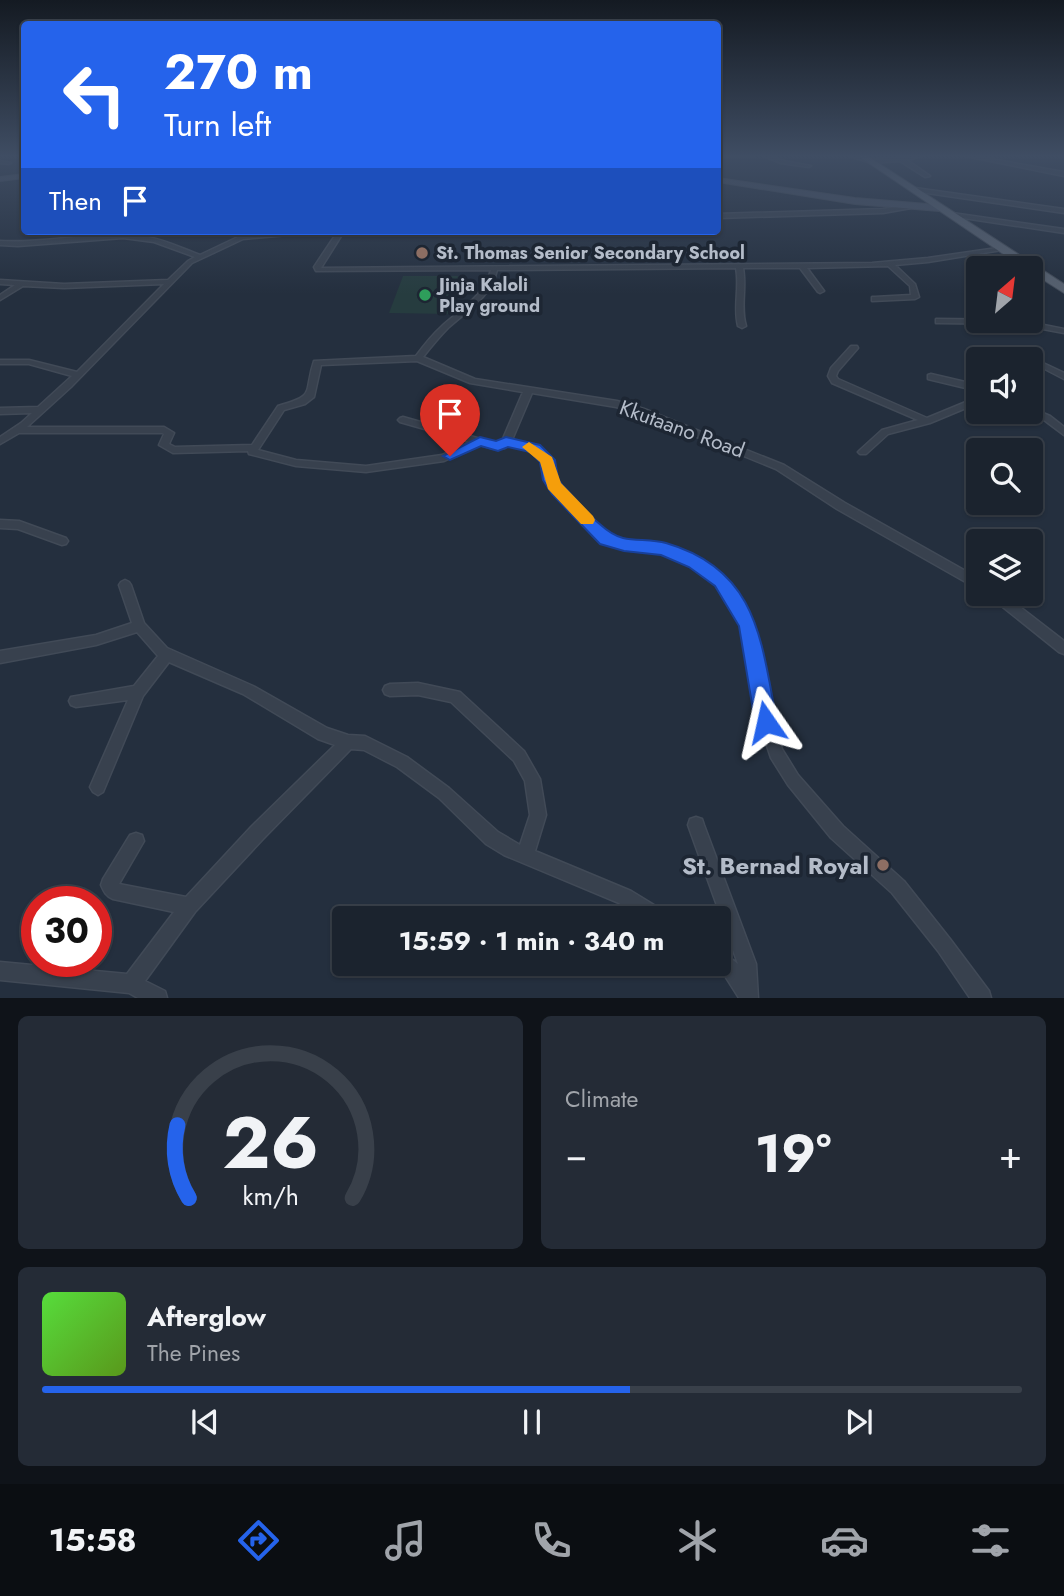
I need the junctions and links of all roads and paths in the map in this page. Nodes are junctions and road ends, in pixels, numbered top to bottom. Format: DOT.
graph roads {
  1 [pos="871,202"];
  2 [pos="930,202"];
  3 [pos="1000,202"];
  4 [pos="1018,204"];
  5 [pos="909,207"];
  6 [pos="939,208"];
  7 [pos="721,210"];
  8 [pos="1064,211"];
  9 [pos="754,215"];
  10 [pos="952,215"];
  11 [pos="721,216"];
  12 [pos="1064,231"];
  13 [pos="247,235"];
  14 [pos="342,235"];
  15 [pos="0,243"];
  16 [pos="1002,248"];
  17 [pos="198,256"];
  18 [pos="890,264"];
  19 [pos="802,266"];
  20 [pos="739,267"];
  21 [pos="494,270"];
  22 [pos="0,282"];
  23 [pos="170,282"];
  24 [pos="21,284"];
  25 [pos="1064,289"];
  26 [pos="821,291"];
  27 [pos="0,298"];
  28 [pos="875,299"];
  29 [pos="939,321"];
  30 [pos="743,326"];
  31 [pos="1064,331"];
  32 [pos="854,348"];
  33 [pos="418,358"];
  34 [pos="0,362"];
  35 [pos="1043,366"];
  36 [pos="76,374"];
  37 [pos="1064,376"];
  38 [pos="931,377"];
  39 [pos="966,385"];
  40 [pos="529,389"];
  41 [pos="966,405"];
  42 [pos="41,410"];
  43 [pos="0,411"];
  44 [pos="1043,416"];
  45 [pos="403,420"];
  46 [pos="927,421"];
  47 [pos="18,430"];
  48 [pos="1064,432"];
  49 [pos="0,441"];
  50 [pos="480,441"];
  51 [pos="506,442"];
  52 [pos="253,448"];
  53 [pos="863,452"];
  54 [pos="0,524"];
  55 [pos="62,541"];
  56 [pos="966,577"];
  57 [pos="125,585"];
  58 [pos="1009,606"];
  59 [pos="139,626"];
  60 [pos="1064,649"];
  61 [pos="167,655"];
  62 [pos="0,657"];
  63 [pos="390,690"];
  64 [pos="138,692"];
  65 [pos="76,701"];
  66 [pos="348,742"];
  67 [pos="98,787"];
  68 [pos="696,825"];
  69 [pos="136,841"];
  70 [pos="525,856"];
  71 [pos="189,906"];
  72 [pos="640,906"];
  73 [pos="731,970"];
  74 [pos="0,971"];
  75 [pos="131,984"];
  76 [pos="749,997"];
  77 [pos="158,998"];
  78 [pos="982,998"];
  1 -- 5 [label="street"];
  2 -- 6 [label="main road"];
  3 -- 4 [label="street"];
  4 -- 8 [label="street"];
  5 -- 6 [label="street"];
  5 -- 9 [label="street"];
  6 -- 10 [label="main road"];
  7 -- 9 [label="street"];
  9 -- 11 [label="street"];
  10 -- 12 [label="street"];
  10 -- 16 [label="main road"];
  13 -- 17 [label="street"];
  14 -- 21 [label="street"];
  15 -- 17 [label="street"];
  16 -- 18 [label="street"];
  16 -- 25 [label="main road"];
  17 -- 23 [label="street"];
  18 -- 19 [label="street"];
  18 -- 28 [label="street"];
  19 -- 20 [label="street"];
  19 -- 26 [label="street"];
  20 -- 21 [label="street"];
  20 -- 30 [label="street"];
  21 -- 33 [label="street"];
  22 -- 24 [label="street"];
  23 -- 24 [label="street"];
  23 -- 36 [label="street"];
  24 -- 27 [label="street"];
  29 -- 31 [label="street"];
  32 -- 46 [label="street"];
  33 -- 40 [label="street, Kkutaano Road"];
  33 -- 52 [label="street, Kkutaano Road"];
  34 -- 36 [label="street"];
  35 -- 37 [label="street"];
  36 -- 42 [label="street"];
  38 -- 39 [label="street"];
  40 -- 51 [label="street"];
  40 -- 56 [label="street, Kkutaano Road"];
  41 -- 46 [label="street"];
  42 -- 43 [label="street"];
  42 -- 47 [label="street"];
  44 -- 48 [label="street"];
  45 -- 50 [label="street"];
  46 -- 53 [label="street"];
  47 -- 49 [label="street"];
  47 -- 52 [label="street"];
  50 -- 51 [label="street"];
  50 -- 52 [label="street"];
  51 -- 78 [label="street"];
  54 -- 55 [label="street"];
  57 -- 59 [label="street"];
  58 -- 60 [label="street"];
  59 -- 61 [label="street"];
  59 -- 62 [label="street"];
  61 -- 64 [label="street"];
  61 -- 66 [label="street"];
  63 -- 70 [label="street"];
  64 -- 65 [label="street"];
  64 -- 67 [label="street"];
  66 -- 70 [label="street"];
  66 -- 71 [label="street"];
  68 -- 76 [label="street"];
  69 -- 71 [label="street"];
  70 -- 72 [label="street"];
  71 -- 75 [label="street"];
  73 -- 76 [label="street"];
  74 -- 75 [label="street"];
  75 -- 77 [label="street"];
}
